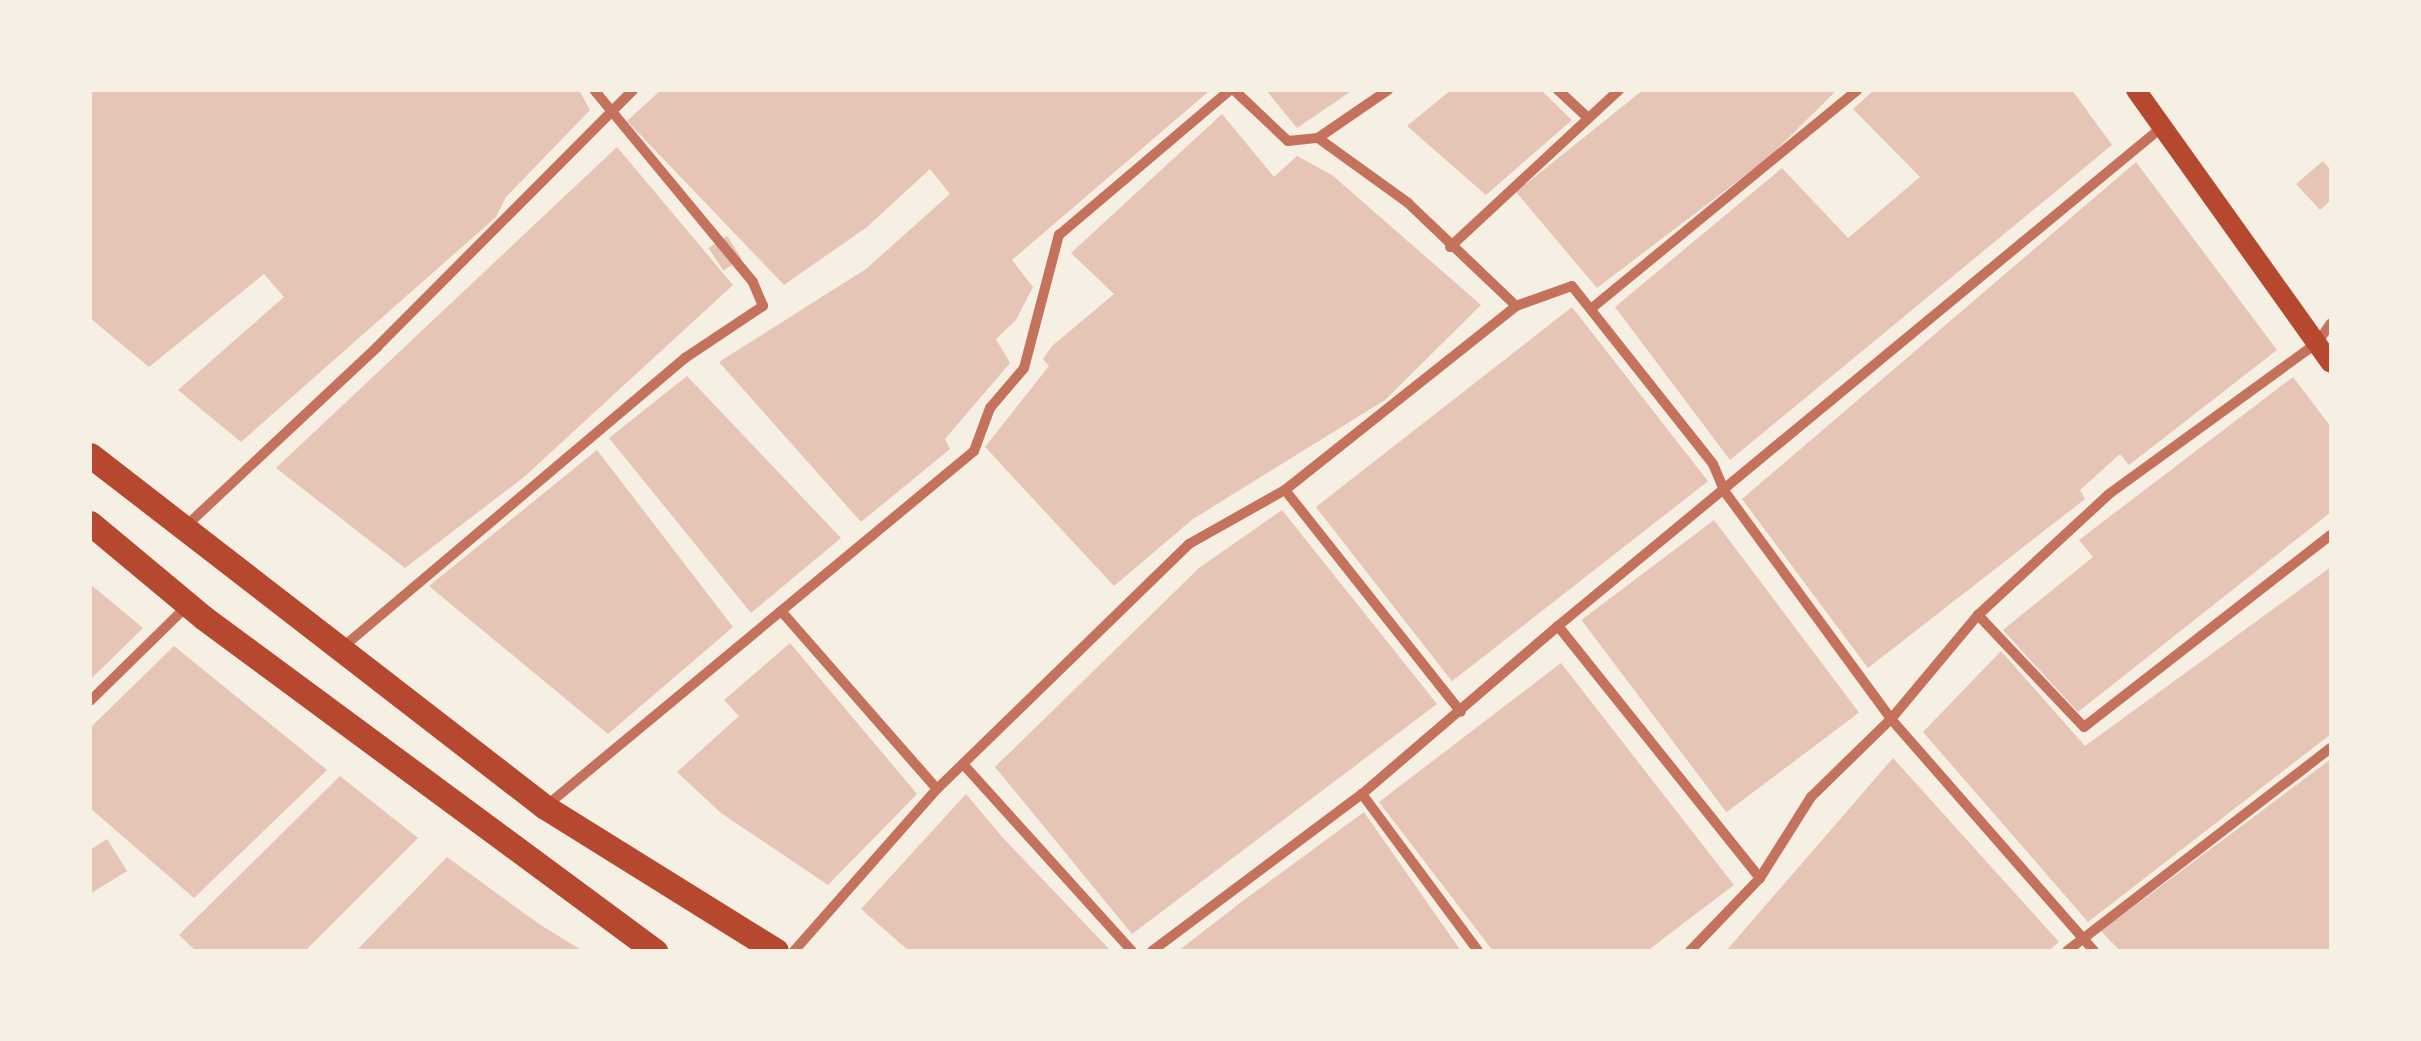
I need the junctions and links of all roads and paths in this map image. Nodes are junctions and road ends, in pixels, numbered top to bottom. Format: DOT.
graph roads {
  1 [pos="594,90"];
  2 [pos="633,90"];
  3 [pos="1232,90"];
  4 [pos="1388,90"];
  5 [pos="1558,90"];
  6 [pos="1619,90"];
  7 [pos="1856,90"];
  8 [pos="2136,90"];
  9 [pos="610,112"];
  10 [pos="1586,117"];
  11 [pos="2162,127"];
  12 [pos="1318,138"];
  13 [pos="1450,247"];
  14 [pos="1516,306"];
  15 [pos="1592,308"];
  16 [pos="2331,323"];
  17 [pos="2317,343"];
  18 [pos="2331,362"];
  19 [pos="90,454"];
  20 [pos="1285,490"];
  21 [pos="1724,492"];
  22 [pos="90,524"];
  23 [pos="182,530"];
  24 [pos="2331,535"];
  25 [pos="187,605"];
  26 [pos="782,612"];
  27 [pos="1978,615"];
  28 [pos="1558,626"];
  29 [pos="338,650"];
  30 [pos="90,701"];
  31 [pos="1461,712"];
  32 [pos="1891,719"];
  33 [pos="2331,748"];
  34 [pos="963,764"];
  35 [pos="937,789"];
  36 [pos="1362,794"];
  37 [pos="545,807"];
  38 [pos="1760,878"];
  39 [pos="2082,939"];
  40 [pos="655,951"];
  41 [pos="776,951"];
  42 [pos="794,951"];
  43 [pos="1132,951"];
  44 [pos="1152,951"];
  45 [pos="1478,951"];
  46 [pos="1690,951"];
  47 [pos="2067,951"];
  48 [pos="2094,951"];
  1 -- 9 [label="street"];
  2 -- 9 [label="street"];
  3 -- 12 [label="street"];
  3 -- 26 [label="street"];
  4 -- 12 [label="street"];
  5 -- 10 [label="street"];
  6 -- 10 [label="street"];
  7 -- 15 [label="street"];
  8 -- 11 [label="main road"];
  9 -- 23 [label="street"];
  9 -- 29 [label="street"];
  10 -- 13 [label="street"];
  11 -- 17 [label="main road"];
  11 -- 21 [label="street"];
  12 -- 13 [label="street"];
  13 -- 14 [label="street"];
  14 -- 15 [label="street"];
  14 -- 20 [label="street"];
  15 -- 21 [label="street"];
  16 -- 17 [label="street"];
  17 -- 18 [label="main road"];
  17 -- 27 [label="street"];
  19 -- 23 [label="main road"];
  20 -- 31 [label="street"];
  20 -- 34 [label="street"];
  21 -- 28 [label="street"];
  21 -- 32 [label="street"];
  22 -- 25 [label="main road"];
  23 -- 29 [label="main road"];
  24 -- 27 [label="street"];
  25 -- 30 [label="street"];
  25 -- 40 [label="main road"];
  26 -- 35 [label="street"];
  26 -- 37 [label="street"];
  27 -- 32 [label="street"];
  28 -- 31 [label="street"];
  28 -- 38 [label="street"];
  29 -- 37 [label="main road"];
  31 -- 36 [label="street"];
  32 -- 38 [label="street"];
  32 -- 39 [label="street"];
  33 -- 39 [label="street"];
  34 -- 35 [label="street"];
  34 -- 43 [label="street"];
  35 -- 42 [label="street"];
  36 -- 44 [label="street"];
  36 -- 45 [label="street"];
  37 -- 41 [label="main road"];
  38 -- 46 [label="street"];
  39 -- 47 [label="street"];
  39 -- 48 [label="street"];
}
